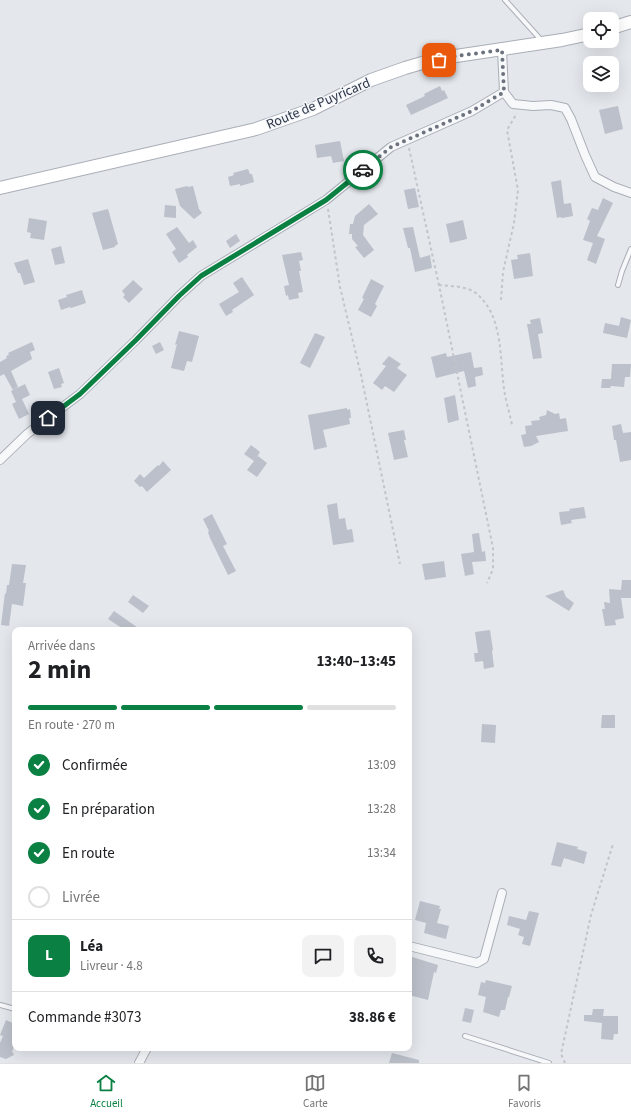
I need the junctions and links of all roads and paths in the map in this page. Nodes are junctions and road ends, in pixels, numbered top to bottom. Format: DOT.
graph roads {
  1 [pos="505,0"];
  2 [pos="631,22"];
  3 [pos="619,26"];
  4 [pos="583,35"];
  5 [pos="543,43"];
  6 [pos="502,50"];
  7 [pos="504,92"];
  8 [pos="521,105"];
  9 [pos="408,139"];
  10 [pos="0,188"];
  11 [pos="631,194"];
  12 [pos="326,200"];
  13 [pos="631,249"];
  14 [pos="439,285"];
  15 [pos="618,285"];
  16 [pos="501,300"];
  17 [pos="512,425"];
  18 [pos="0,460"];
  19 [pos="400,564"];
  20 [pos="487,583"];
  21 [pos="613,844"];
  22 [pos="502,892"];
  23 [pos="412,947"];
  24 [pos="0,1005"];
  25 [pos="12,1008"];
  26 [pos="465,1036"];
  27 [pos="146,1051"];
  28 [pos="140,1063"];
  29 [pos="549,1063"];
  30 [pos="565,1063"];
  1 -- 5 [label="lane"];
  2 -- 3 [label="main road"];
  4 -- 5 [label="main road, Route de Puyricard"];
  5 -- 6 [label="main road, Route de Puyricard"];
  6 -- 7 [label="street"];
  6 -- 10 [label="main road, Route de Puyricard"];
  7 -- 8 [label="street"];
  7 -- 9 [label="street"];
  8 -- 11 [label="street"];
  8 -- 16 [label="path"];
  9 -- 12 [label="street"];
  9 -- 14 [label="path"];
  12 -- 18 [label="street"];
  12 -- 19 [label="path"];
  13 -- 15 [label="lane"];
  14 -- 17 [label="path"];
  14 -- 20 [label="path"];
  21 -- 30 [label="path"];
  22 -- 23 [label="street"];
  24 -- 25 [label="lane"];
  26 -- 29 [label="lane"];
  27 -- 28 [label="street"];
}
